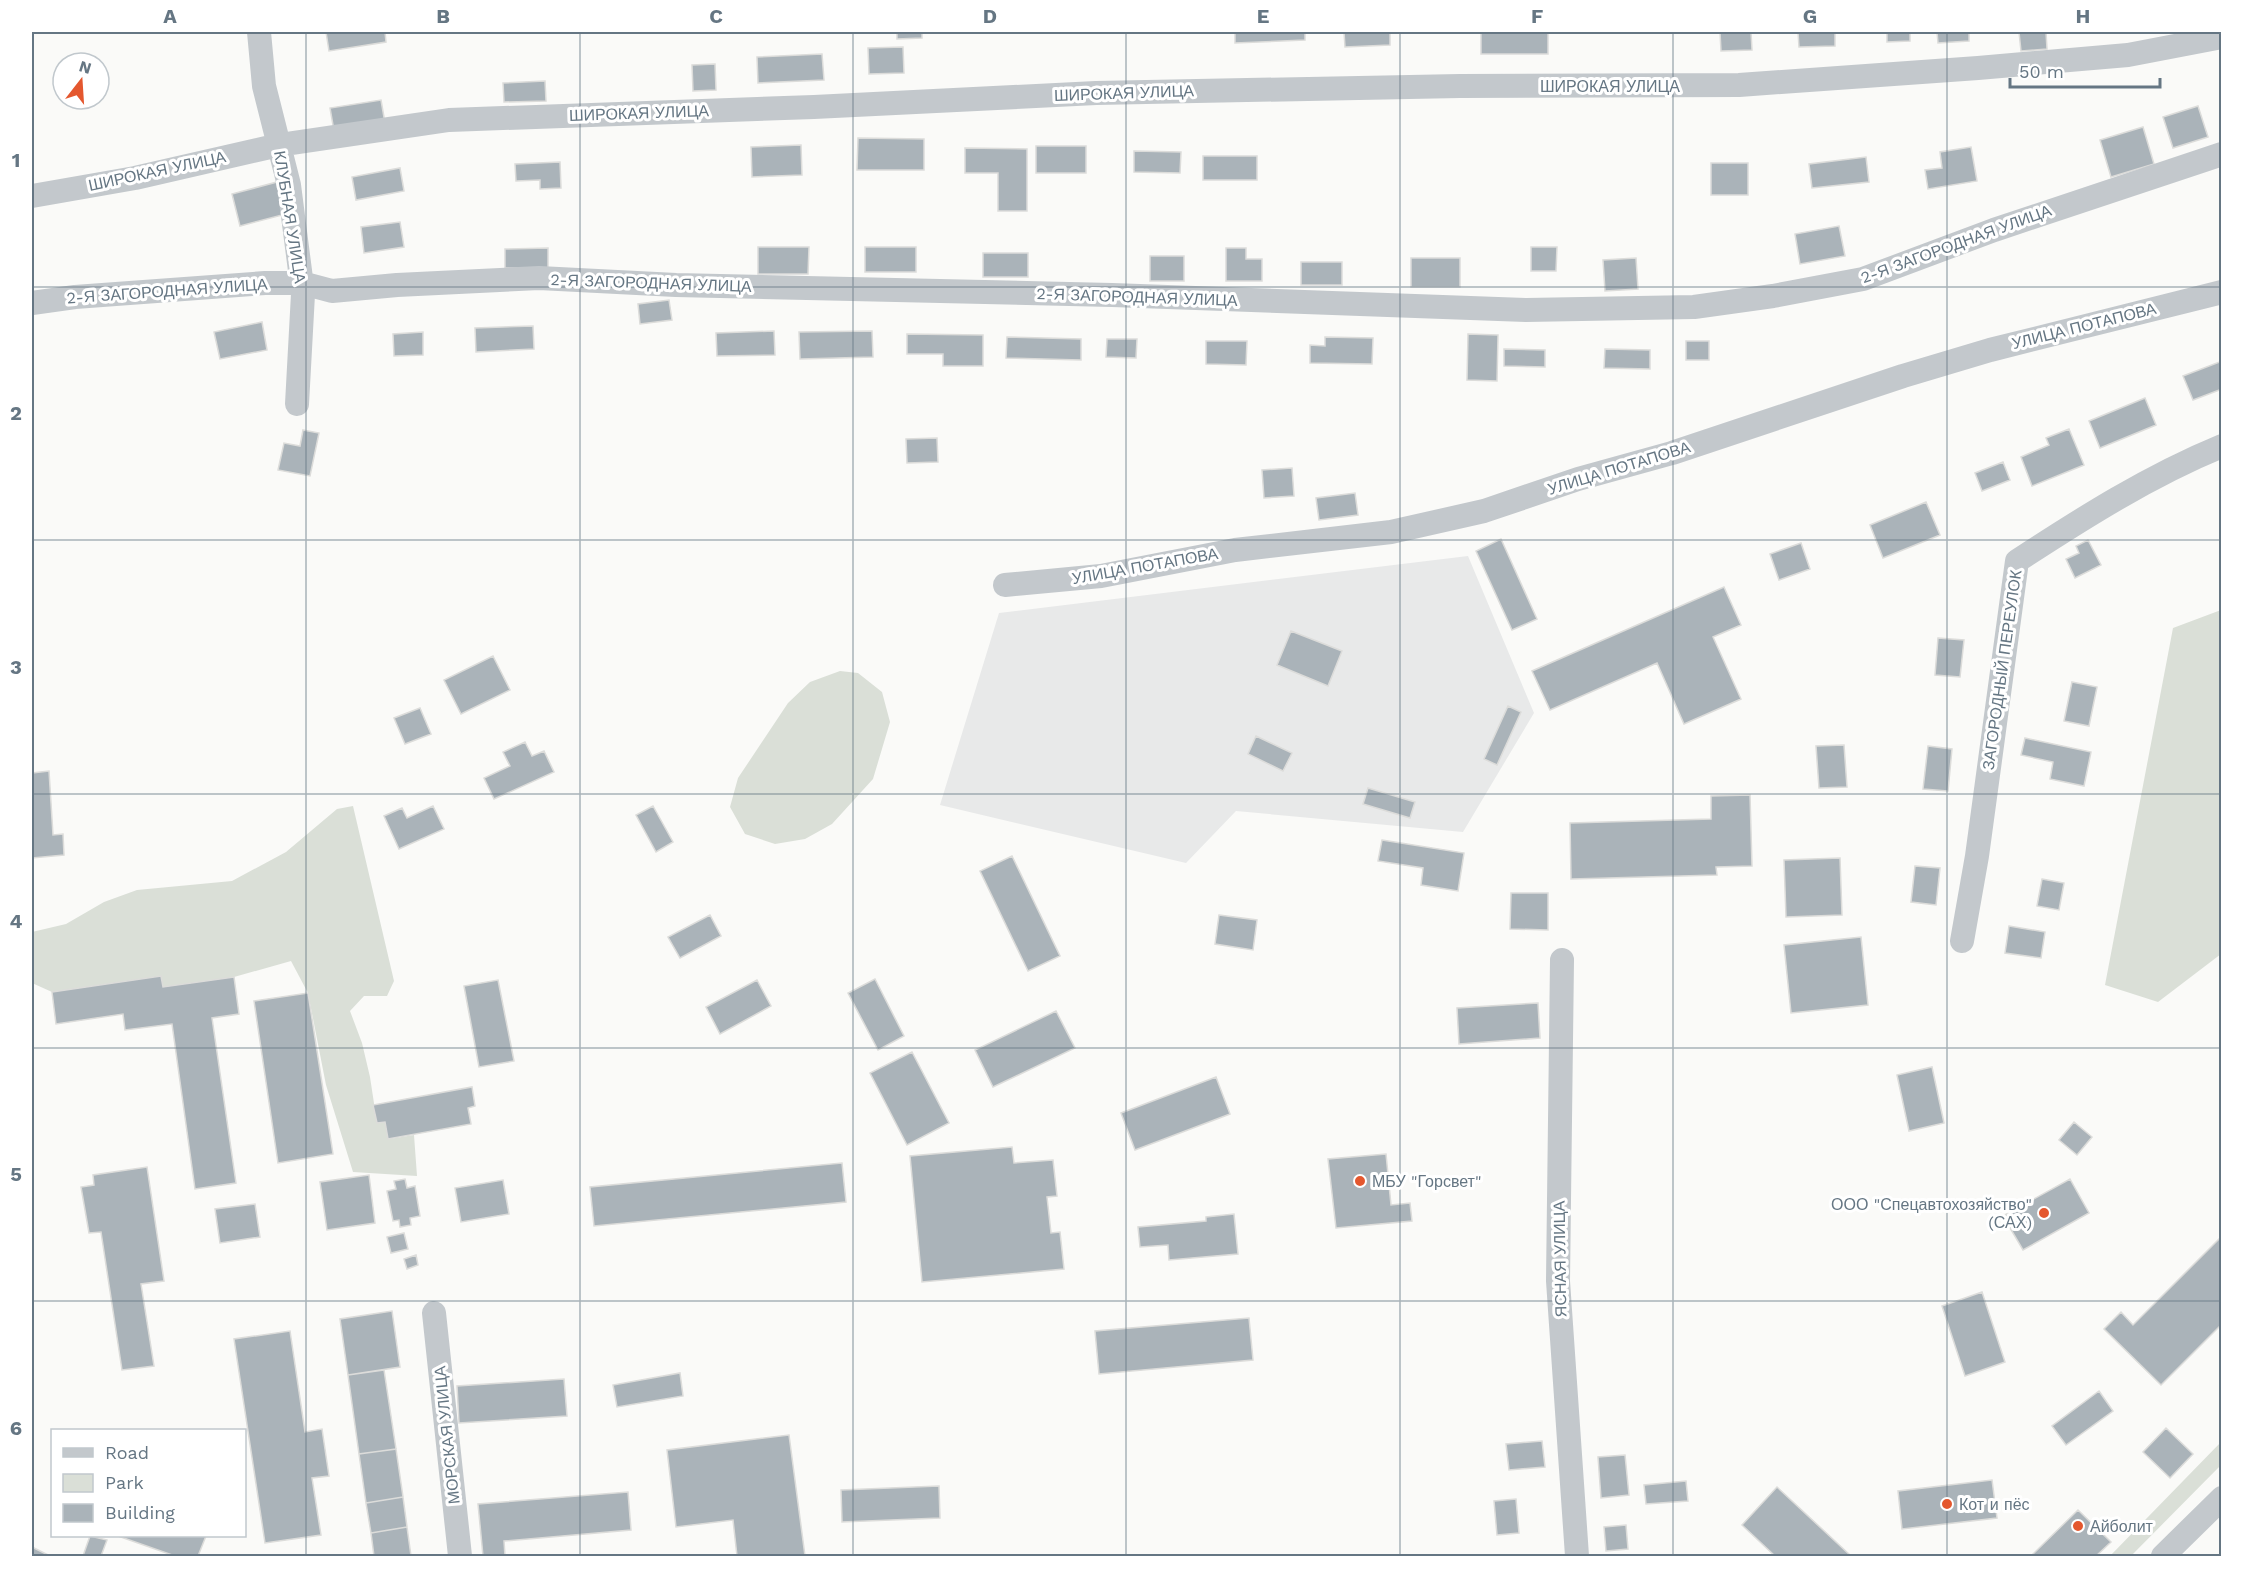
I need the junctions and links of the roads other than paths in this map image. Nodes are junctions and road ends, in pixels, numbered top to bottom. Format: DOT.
graph roads {
  1 [pos="260,32"];
  2 [pos="2222,37"];
  3 [pos="279,145"];
  4 [pos="2222,154"];
  5 [pos="32,196"];
  6 [pos="302,283"];
  7 [pos="2222,292"];
  8 [pos="32,303"];
  9 [pos="297,404"];
  10 [pos="2222,446"];
  11 [pos="1005,585"];
  12 [pos="1962,940"];
  13 [pos="1562,960"];
  14 [pos="434,1313"];
  15 [pos="2222,1498"];
  16 [pos="460,1557"];
  17 [pos="1577,1557"];
  18 [pos="2163,1557"];
  1 -- 3 [label="street, КЛУБНАЯ УЛИЦА"];
  2 -- 3 [label="street, ШИРОКАЯ УЛИЦА"];
  3 -- 5 [label="street, ШИРОКАЯ УЛИЦА"];
  3 -- 6 [label="street, КЛУБНАЯ УЛИЦА"];
  4 -- 6 [label="street, 2-Я ЗАГОРОДНАЯ УЛИЦА"];
  6 -- 8 [label="street, 2-Я ЗАГОРОДНАЯ УЛИЦА"];
  6 -- 9 [label="street, КЛУБНАЯ УЛИЦА"];
  7 -- 11 [label="street, УЛИЦА ПОТАПОВА"];
  10 -- 12 [label="street, ЗАГОРОДНЫЙ ПЕРЕУЛОК"];
  13 -- 17 [label="street, ЯСНАЯ УЛИЦА"];
  14 -- 16 [label="street, МОРСКАЯ УЛИЦА"];
  15 -- 18 [label="street"];
}
